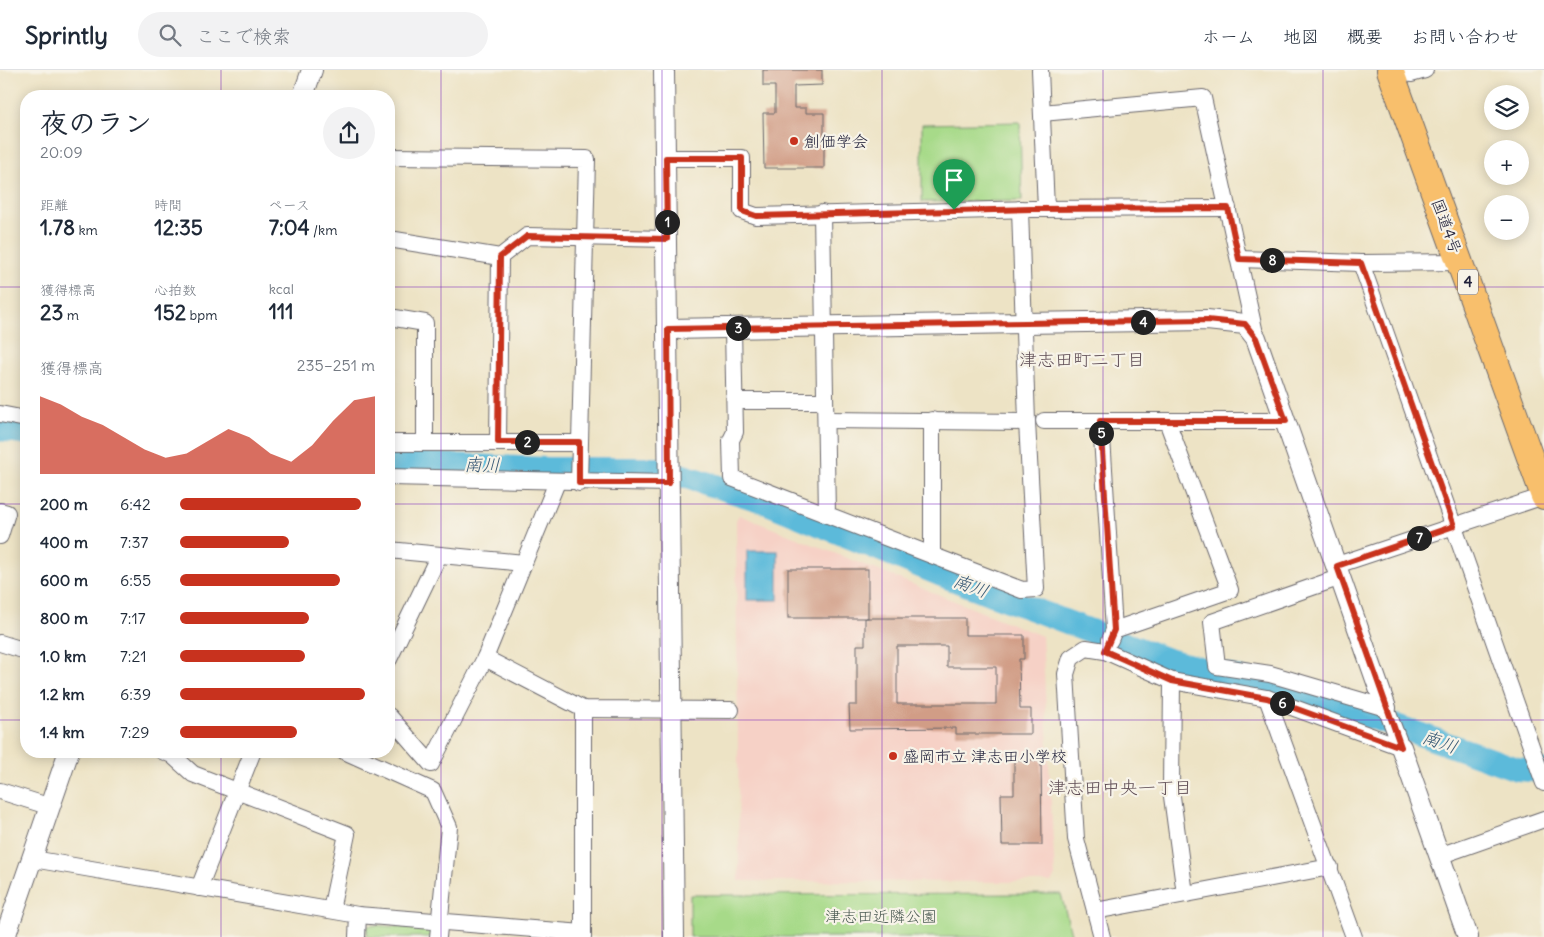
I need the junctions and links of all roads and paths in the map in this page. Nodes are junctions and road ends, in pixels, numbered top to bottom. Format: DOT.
graph roads {
  1 [pos="312,70"];
  2 [pos="664,70"];
  3 [pos="1040,70"];
  4 [pos="1409,71"];
  5 [pos="305,90"];
  6 [pos="1042,114"];
  7 [pos="666,158"];
  8 [pos="395,159"];
  9 [pos="1228,208"];
  10 [pos="1020,209"];
  11 [pos="1046,209"];
  12 [pos="822,213"];
  13 [pos="586,238"];
  14 [pos="667,239"];
  15 [pos="395,240"];
  16 [pos="500,257"];
  17 [pos="1239,259"];
  18 [pos="1461,262"];
  19 [pos="1361,263"];
  20 [pos="395,318"];
  21 [pos="1024,324"];
  22 [pos="825,327"];
  23 [pos="734,328"];
  24 [pos="668,329"];
  25 [pos="1256,338"];
  26 [pos="735,401"];
  27 [pos="825,401"];
  28 [pos="0,414"];
  29 [pos="20,418"];
  30 [pos="826,420"];
  31 [pos="932,420"];
  32 [pos="1044,421"];
  33 [pos="1100,421"];
  34 [pos="1167,421"];
  35 [pos="1286,421"];
  36 [pos="1027,422"];
  37 [pos="395,442"];
  38 [pos="425,442"];
  39 [pos="498,442"];
  40 [pos="579,442"];
  41 [pos="1544,448"];
  42 [pos="395,477"];
  43 [pos="557,482"];
  44 [pos="579,483"];
  45 [pos="669,483"];
  46 [pos="1544,496"];
  47 [pos="0,511"];
  48 [pos="827,515"];
  49 [pos="1454,526"];
  50 [pos="0,536"];
  51 [pos="395,551"];
  52 [pos="439,555"];
  53 [pos="932,555"];
  54 [pos="524,563"];
  55 [pos="1339,571"];
  56 [pos="1211,596"];
  57 [pos="1212,622"];
  58 [pos="1109,641"];
  59 [pos="0,643"];
  60 [pos="395,647"];
  61 [pos="20,649"];
  62 [pos="485,658"];
  63 [pos="1172,681"];
  64 [pos="1267,698"];
  65 [pos="1386,708"];
  66 [pos="583,709"];
  67 [pos="672,709"];
  68 [pos="731,710"];
  69 [pos="395,723"];
  70 [pos="1401,747"];
  71 [pos="68,758"];
  72 [pos="175,758"];
  73 [pos="251,758"];
  74 [pos="359,758"];
  75 [pos="1543,781"];
  76 [pos="0,791"];
  77 [pos="239,791"];
  78 [pos="51,807"];
  79 [pos="1544,819"];
  80 [pos="1439,856"];
  81 [pos="33,858"];
  82 [pos="1330,867"];
  83 [pos="199,888"];
  84 [pos="1185,894"];
  85 [pos="331,910"];
  86 [pos="1095,911"];
  87 [pos="358,915"];
  88 [pos="439,930"];
  89 [pos="583,935"];
  90 [pos="5,937"];
  91 [pos="357,937"];
  92 [pos="674,937"];
  93 [pos="1102,937"];
  94 [pos="1354,937"];
  95 [pos="1468,937"];
  1 -- 5 [label="street"];
  2 -- 7 [label="street"];
  3 -- 6 [label="street"];
  4 -- 18 [label="highway, 国道4号 / 4"];
  4 -- 41 [label="highway, 国道4号 / 4"];
  6 -- 9 [label="street"];
  6 -- 11 [label="street"];
  7 -- 12 [label="street"];
  7 -- 14 [label="street"];
  8 -- 13 [label="street"];
  9 -- 11 [label="street"];
  9 -- 17 [label="street"];
  10 -- 11 [label="street"];
  10 -- 12 [label="street"];
  10 -- 21 [label="street"];
  12 -- 22 [label="street"];
  13 -- 14 [label="street"];
  13 -- 16 [label="street"];
  13 -- 40 [label="street"];
  14 -- 24 [label="street"];
  15 -- 16 [label="street"];
  16 -- 39 [label="street"];
  17 -- 19 [label="street"];
  17 -- 25 [label="street"];
  18 -- 19 [label="street"];
  18 -- 46 [label="highway, 国道4号 / 4"];
  19 -- 49 [label="street"];
  20 -- 38 [label="street"];
  21 -- 22 [label="street"];
  21 -- 25 [label="street"];
  21 -- 36 [label="street"];
  22 -- 23 [label="street"];
  22 -- 27 [label="street"];
  23 -- 24 [label="street"];
  23 -- 26 [label="street"];
  24 -- 45 [label="street"];
  25 -- 35 [label="street"];
  26 -- 27 [label="street"];
  26 -- 48 [label="street"];
  27 -- 30 [label="street"];
  28 -- 29 [label="street"];
  30 -- 31 [label="street"];
  30 -- 48 [label="street"];
  31 -- 36 [label="street"];
  31 -- 53 [label="street"];
  32 -- 33 [label="street"];
  33 -- 34 [label="street"];
  33 -- 58 [label="street"];
  34 -- 35 [label="street"];
  34 -- 56 [label="street"];
  35 -- 55 [label="street"];
  36 -- 53 [label="street"];
  37 -- 38 [label="street"];
  38 -- 39 [label="street"];
  39 -- 40 [label="street"];
  40 -- 44 [label="street"];
  42 -- 43 [label="street"];
  43 -- 44 [label="street"];
  43 -- 54 [label="street"];
  44 -- 45 [label="street"];
  45 -- 67 [label="street"];
  46 -- 49 [label="street"];
  47 -- 50 [label="street"];
  48 -- 53 [label="street"];
  49 -- 55 [label="street"];
  49 -- 75 [label="street"];
  51 -- 52 [label="street"];
  52 -- 54 [label="street"];
  52 -- 60 [label="street"];
  54 -- 62 [label="street"];
  55 -- 57 [label="street"];
  55 -- 65 [label="street"];
  56 -- 57 [label="street"];
  56 -- 58 [label="street"];
  57 -- 65 [label="street"];
  58 -- 63 [label="street"];
  58 -- 86 [label="street"];
  59 -- 61 [label="street"];
  62 -- 66 [label="street"];
  62 -- 69 [label="street"];
  63 -- 64 [label="street"];
  63 -- 84 [label="street"];
  64 -- 70 [label="street"];
  64 -- 82 [label="street"];
  65 -- 70 [label="street"];
  66 -- 67 [label="street"];
  66 -- 89 [label="street"];
  67 -- 68 [label="street"];
  67 -- 92 [label="street"];
  70 -- 80 [label="street"];
  71 -- 78 [label="street"];
  72 -- 77 [label="street"];
  73 -- 77 [label="street"];
  74 -- 88 [label="street"];
  76 -- 78 [label="street"];
  77 -- 83 [label="street"];
  77 -- 85 [label="street"];
  78 -- 81 [label="street"];
  79 -- 80 [label="street"];
  80 -- 95 [label="street"];
  81 -- 83 [label="street"];
  81 -- 90 [label="street"];
  82 -- 84 [label="street"];
  82 -- 94 [label="street"];
  83 -- 85 [label="street"];
  84 -- 86 [label="street"];
  85 -- 87 [label="street"];
  86 -- 93 [label="street"];
  87 -- 88 [label="street"];
  87 -- 91 [label="street"];
  88 -- 89 [label="street"];
}
